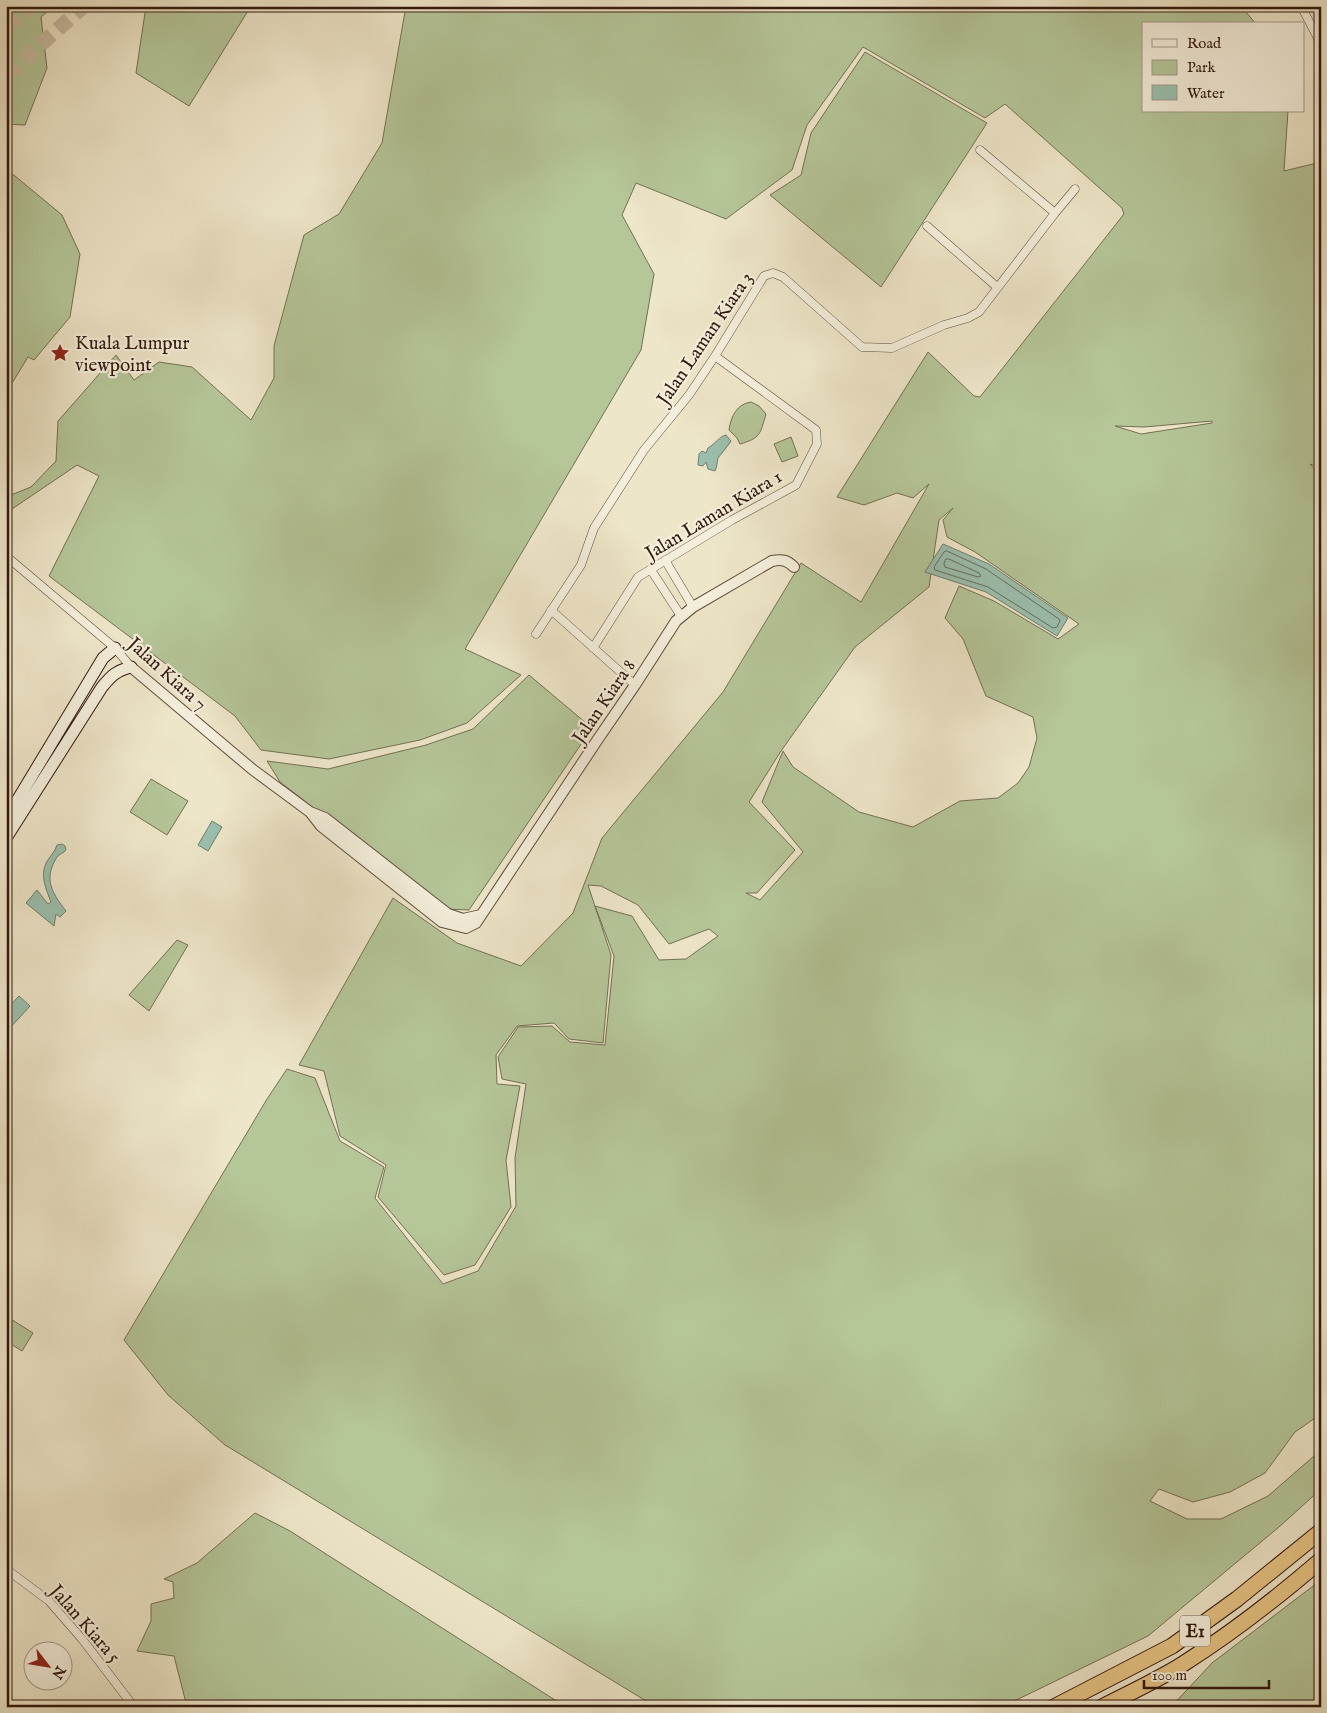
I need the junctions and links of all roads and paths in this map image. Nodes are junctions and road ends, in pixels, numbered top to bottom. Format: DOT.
graph roads {
  1 [pos="1301,6"];
  2 [pos="1321,44"];
  3 [pos="980,150"];
  4 [pos="1075,189"];
  5 [pos="1055,213"];
  6 [pos="927,226"];
  7 [pos="997,287"];
  8 [pos="715,356"];
  9 [pos="6,556"];
  10 [pos="666,560"];
  11 [pos="794,567"];
  12 [pos="651,570"];
  13 [pos="693,607"];
  14 [pos="551,610"];
  15 [pos="681,616"];
  16 [pos="536,634"];
  17 [pos="115,648"];
  18 [pos="593,648"];
  19 [pos="131,667"];
  20 [pos="635,686"];
  21 [pos="310,812"];
  22 [pos="6,819"];
  23 [pos="6,838"];
  24 [pos="1321,1531"];
  25 [pos="1321,1560"];
  26 [pos="6,1569"];
  27 [pos="134,1707"];
  28 [pos="1054,1707"];
  29 [pos="1102,1707"];
  1 -- 2 [label="street"];
  3 -- 5 [label="street"];
  4 -- 5 [label="street, Jalan Laman Kiara 3"];
  5 -- 7 [label="street, Jalan Laman Kiara 3"];
  6 -- 7 [label="street"];
  7 -- 8 [label="street, Jalan Laman Kiara 3"];
  8 -- 10 [label="street, Jalan Laman Kiara 1"];
  8 -- 14 [label="street, Jalan Laman Kiara 3"];
  9 -- 17 [label="street, Jalan Kiara 7"];
  10 -- 12 [label="street, Jalan Laman Kiara 1"];
  10 -- 13 [label="street"];
  11 -- 13 [label="street, Jalan Kiara 8"];
  12 -- 15 [label="street"];
  12 -- 18 [label="street, Jalan Laman Kiara 1"];
  13 -- 15 [label="street, Jalan Kiara 8"];
  14 -- 16 [label="street, Jalan Laman Kiara 3"];
  14 -- 18 [label="street"];
  15 -- 20 [label="street, Jalan Kiara 8"];
  17 -- 19 [label="street, Jalan Kiara 7"];
  17 -- 22 [label="main road"];
  18 -- 20 [label="street"];
  19 -- 21 [label="street, Jalan Kiara 7"];
  19 -- 23 [label="main road"];
  20 -- 21 [label="street, Jalan Kiara 8"];
  24 -- 28 [label="highway, E1"];
  25 -- 29 [label="highway, E1"];
  26 -- 27 [label="street, Jalan Kiara 5"];
}
